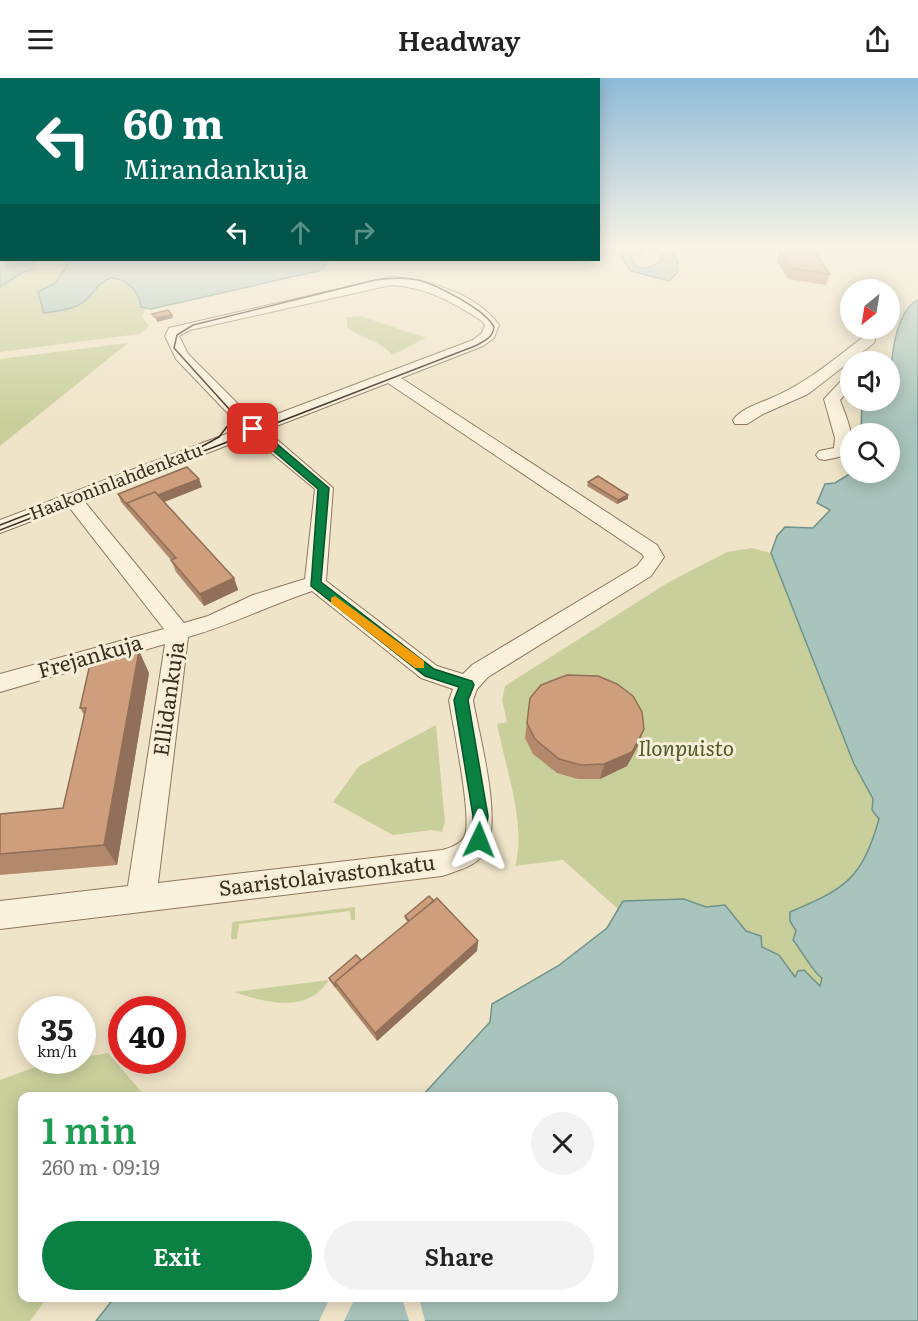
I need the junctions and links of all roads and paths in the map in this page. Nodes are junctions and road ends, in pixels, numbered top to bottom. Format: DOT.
graph roads {
  1 [pos="275,306"];
  2 [pos="467,306"];
  3 [pos="872,341"];
  4 [pos="389,377"];
  5 [pos="840,391"];
  6 [pos="741,420"];
  7 [pos="253,429"];
  8 [pos="825,455"];
  9 [pos="72,500"];
  10 [pos="0,527"];
  11 [pos="315,583"];
  12 [pos="178,631"];
  13 [pos="0,683"];
  14 [pos="467,685"];
  15 [pos="141,899"];
  16 [pos="0,915"];
  1 -- 7 [label="street, Haakoninlahdenkatu"];
  2 -- 4 [label="street, Haakoninlahdenkatu"];
  3 -- 6 [label="street"];
  4 -- 7 [label="street, Haakoninlahdenkatu"];
  4 -- 14 [label="street"];
  5 -- 8 [label="street"];
  7 -- 9 [label="street, Haakoninlahdenkatu"];
  7 -- 11 [label="street"];
  9 -- 10 [label="street, Haakoninlahdenkatu"];
  9 -- 12 [label="street, Ellidankuja"];
  11 -- 12 [label="street, Frejankuja"];
  11 -- 14 [label="street"];
  12 -- 13 [label="street, Frejankuja"];
  12 -- 15 [label="street, Ellidankuja"];
  14 -- 15 [label="street, Saaristolaivastonkatu"];
  15 -- 16 [label="street, Saaristolaivastonkatu"];
}
